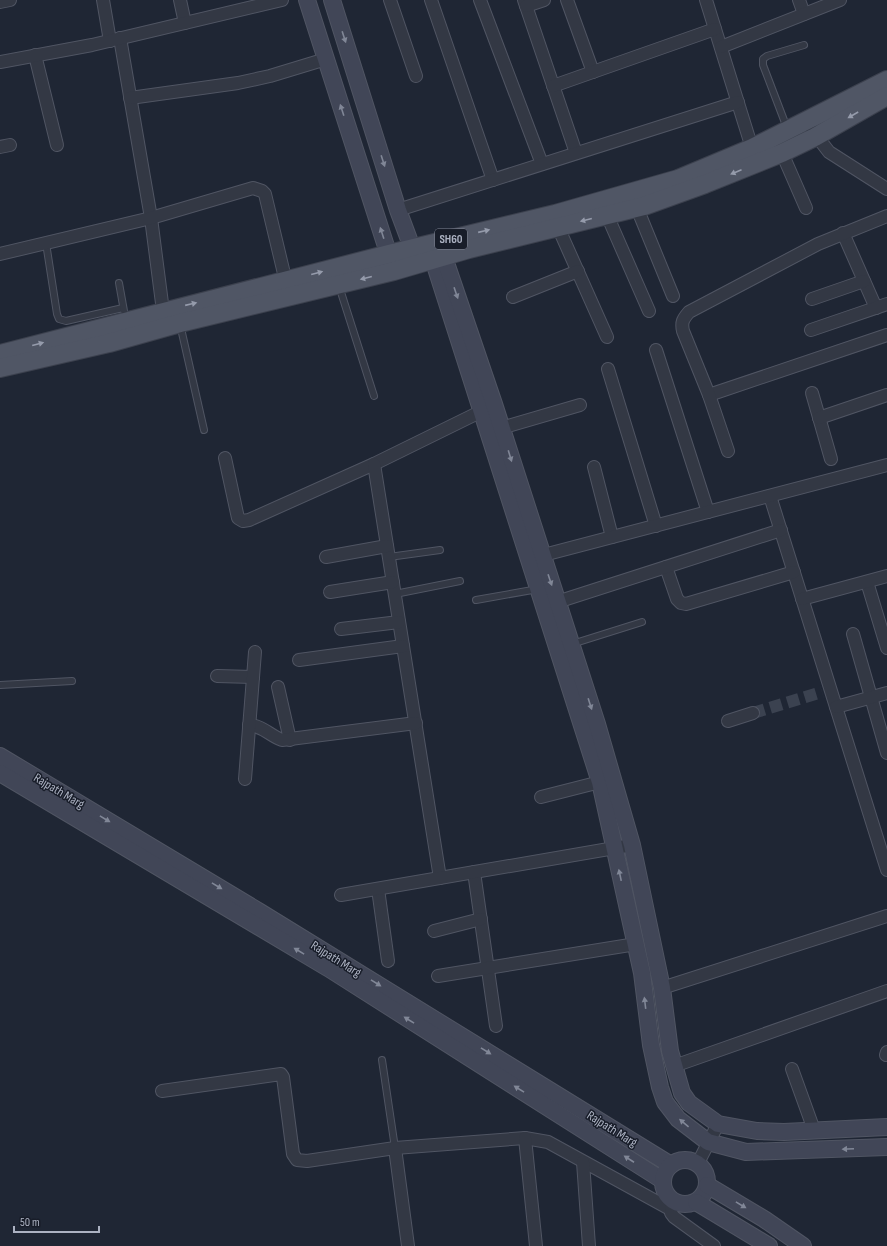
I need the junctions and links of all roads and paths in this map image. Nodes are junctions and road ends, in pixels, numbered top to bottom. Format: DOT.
graph roads {
  1 [pos="10,0"];
  2 [pos="103,0"];
  3 [pos="180,0"];
  4 [pos="282,0"];
  5 [pos="307,0"];
  6 [pos="332,0"];
  7 [pos="390,0"];
  8 [pos="431,0"];
  9 [pos="480,0"];
  10 [pos="544,0"];
  11 [pos="567,0"];
  12 [pos="706,0"];
  13 [pos="799,0"];
  14 [pos="840,0"];
  15 [pos="0,2"];
  16 [pos="525,3"];
  17 [pos="804,14"];
  18 [pos="185,23"];
  19 [pos="715,29"];
  20 [pos="115,39"];
  21 [pos="804,45"];
  22 [pos="721,47"];
  23 [pos="36,55"];
  24 [pos="326,59"];
  25 [pos="0,62"];
  26 [pos="593,72"];
  27 [pos="416,76"];
  28 [pos="887,80"];
  29 [pos="553,86"];
  30 [pos="887,96"];
  31 [pos="130,98"];
  32 [pos="738,102"];
  33 [pos="807,120"];
  34 [pos="788,130"];
  35 [pos="815,136"];
  36 [pos="57,145"];
  37 [pos="752,148"];
  38 [pos="576,153"];
  39 [pos="782,153"];
  40 [pos="542,164"];
  41 [pos="493,180"];
  42 [pos="887,189"];
  43 [pos="637,208"];
  44 [pos="806,208"];
  45 [pos="398,210"];
  46 [pos="607,215"];
  47 [pos="887,216"];
  48 [pos="151,218"];
  49 [pos="558,227"];
  50 [pos="843,233"];
  51 [pos="46,243"];
  52 [pos="0,254"];
  53 [pos="427,257"];
  54 [pos="391,262"];
  55 [pos="578,271"];
  56 [pos="864,281"];
  57 [pos="286,282"];
  58 [pos="119,284"];
  59 [pos="339,284"];
  60 [pos="673,296"];
  61 [pos="513,297"];
  62 [pos="812,299"];
  63 [pos="882,306"];
  64 [pos="163,311"];
  65 [pos="649,311"];
  66 [pos="125,314"];
  67 [pos="180,323"];
  68 [pos="811,330"];
  69 [pos="887,335"];
  70 [pos="607,337"];
  71 [pos="656,350"];
  72 [pos="0,354"];
  73 [pos="0,368"];
  74 [pos="608,369"];
  75 [pos="812,393"];
  76 [pos="709,395"];
  77 [pos="374,396"];
  78 [pos="887,396"];
  79 [pos="580,405"];
  80 [pos="488,408"];
  81 [pos="819,418"];
  82 [pos="502,428"];
  83 [pos="204,430"];
  84 [pos="728,452"];
  85 [pos="225,458"];
  86 [pos="831,459"];
  87 [pos="374,464"];
  88 [pos="887,465"];
  89 [pos="594,467"];
  90 [pos="770,496"];
  91 [pos="708,512"];
  92 [pos="656,526"];
  93 [pos="781,530"];
  94 [pos="612,537"];
  95 [pos="440,550"];
  96 [pos="388,551"];
  97 [pos="326,557"];
  98 [pos="535,557"];
  99 [pos="666,567"];
  100 [pos="794,572"];
  101 [pos="887,576"];
  102 [pos="460,581"];
  103 [pos="867,582"];
  104 [pos="394,588"];
  105 [pos="539,589"];
  106 [pos="330,592"];
  107 [pos="802,599"];
  108 [pos="476,600"];
  109 [pos="557,602"];
  110 [pos="399,622"];
  111 [pos="642,622"];
  112 [pos="341,629"];
  113 [pos="853,634"];
  114 [pos="403,646"];
  115 [pos="564,646"];
  116 [pos="887,648"];
  117 [pos="255,652"];
  118 [pos="299,660"];
  119 [pos="217,676"];
  120 [pos="253,677"];
  121 [pos="72,681"];
  122 [pos="0,685"];
  123 [pos="278,687"];
  124 [pos="887,693"];
  125 [pos="872,698"];
  126 [pos="836,707"];
  127 [pos="753,713"];
  128 [pos="728,721"];
  129 [pos="416,723"];
  130 [pos="249,726"];
  131 [pos="290,740"];
  132 [pos="887,753"];
  133 [pos="0,756"];
  134 [pos="0,773"];
  135 [pos="245,779"];
  136 [pos="600,782"];
  137 [pos="541,797"];
  138 [pos="632,845"];
  139 [pos="615,849"];
  140 [pos="885,855"];
  141 [pos="887,870"];
  142 [pos="474,872"];
  143 [pos="440,878"];
  144 [pos="378,889"];
  145 [pos="342,895"];
  146 [pos="887,916"];
  147 [pos="481,919"];
  148 [pos="434,931"];
  149 [pos="636,944"];
  150 [pos="388,961"];
  151 [pos="488,968"];
  152 [pos="438,976"];
  153 [pos="662,988"];
  154 [pos="887,991"];
  155 [pos="496,1026"];
  156 [pos="382,1060"];
  157 [pos="674,1066"];
  158 [pos="792,1069"];
  159 [pos="162,1091"];
  160 [pos="718,1124"];
  161 [pos="887,1127"];
  162 [pos="814,1130"];
  163 [pos="525,1138"];
  164 [pos="708,1142"];
  165 [pos="887,1147"];
  166 [pos="395,1148"];
  167 [pos="583,1162"];
  168 [pos="698,1163"];
  169 [pos="671,1165"];
  170 [pos="662,1180"];
  171 [pos="707,1185"];
  172 [pos="696,1202"];
  173 [pos="672,1206"];
  174 [pos="408,1246"];
  175 [pos="536,1246"];
  176 [pos="589,1246"];
  177 [pos="714,1246"];
  178 [pos="769,1246"];
  179 [pos="803,1246"];
  1 -- 15 [label="street"];
  2 -- 20 [label="street"];
  3 -- 18 [label="street"];
  4 -- 18 [label="street"];
  5 -- 24 [label="street"];
  6 -- 45 [label="street, one-way"];
  7 -- 27 [label="street"];
  8 -- 41 [label="street"];
  9 -- 40 [label="street"];
  10 -- 16 [label="street"];
  11 -- 26 [label="street"];
  12 -- 19 [label="street"];
  13 -- 17 [label="street"];
  14 -- 17 [label="street"];
  16 -- 29 [label="street"];
  17 -- 22 [label="street"];
  18 -- 20 [label="street"];
  19 -- 22 [label="street"];
  19 -- 26 [label="street"];
  20 -- 23 [label="street"];
  20 -- 31 [label="street"];
  21 -- 34 [label="lane"];
  22 -- 32 [label="street"];
  23 -- 25 [label="street"];
  23 -- 36 [label="street"];
  24 -- 31 [label="street"];
  54 -- 24 [label="street, one-way"];
  26 -- 29 [label="street"];
  28 -- 33 [label="main road, SH60"];
  29 -- 38 [label="street"];
  30 -- 35 [label="main road, SH60, one-way"];
  31 -- 48 [label="street"];
  32 -- 37 [label="street"];
  32 -- 38 [label="street"];
  33 -- 34 [label="main road, SH60"];
  33 -- 35 [label="street"];
  34 -- 37 [label="main road, SH60"];
  35 -- 39 [label="main road, SH60"];
  35 -- 42 [label="street"];
  53 -- 37 [label="main road, SH60, one-way"];
  38 -- 40 [label="street"];
  39 -- 43 [label="main road, SH60, one-way"];
  39 -- 44 [label="street"];
  40 -- 41 [label="street"];
  41 -- 45 [label="street"];
  43 -- 46 [label="main road, SH60"];
  43 -- 60 [label="street"];
  45 -- 53 [label="street"];
  46 -- 49 [label="main road, SH60, one-way"];
  46 -- 65 [label="street"];
  47 -- 50 [label="street"];
  48 -- 51 [label="street"];
  48 -- 57 [label="street"];
  48 -- 64 [label="street"];
  49 -- 53 [label="main road, SH60"];
  49 -- 55 [label="street"];
  50 -- 56 [label="street"];
  50 -- 76 [label="street"];
  51 -- 52 [label="street"];
  51 -- 66 [label="lane"];
  53 -- 54 [label="main road, SH60"];
  53 -- 80 [label="street"];
  57 -- 54 [label="main road, SH60, one-way"];
  54 -- 59 [label="main road, SH60, one-way"];
  55 -- 61 [label="street"];
  55 -- 70 [label="street"];
  56 -- 62 [label="street"];
  56 -- 63 [label="street"];
  64 -- 57 [label="main road, SH60, one-way"];
  58 -- 66 [label="lane"];
  59 -- 67 [label="main road, SH60"];
  59 -- 77 [label="lane"];
  63 -- 68 [label="street"];
  64 -- 66 [label="main road, SH60"];
  72 -- 66 [label="main road, SH60, one-way"];
  67 -- 73 [label="main road, SH60"];
  67 -- 83 [label="lane"];
  69 -- 76 [label="street"];
  71 -- 91 [label="street"];
  74 -- 92 [label="street"];
  75 -- 81 [label="street"];
  76 -- 84 [label="street"];
  78 -- 81 [label="street"];
  79 -- 82 [label="street"];
  80 -- 82 [label="street"];
  80 -- 87 [label="street"];
  80 -- 98 [label="street"];
  81 -- 86 [label="street"];
  82 -- 98 [label="street, one-way"];
  85 -- 87 [label="street"];
  87 -- 96 [label="street"];
  88 -- 90 [label="street"];
  89 -- 94 [label="street"];
  90 -- 91 [label="street"];
  90 -- 93 [label="street"];
  91 -- 92 [label="street"];
  92 -- 94 [label="street"];
  93 -- 99 [label="street"];
  93 -- 100 [label="street"];
  94 -- 98 [label="street"];
  95 -- 96 [label="lane"];
  96 -- 97 [label="street"];
  96 -- 104 [label="street"];
  98 -- 105 [label="street"];
  98 -- 109 [label="street, one-way"];
  99 -- 100 [label="street"];
  99 -- 109 [label="street"];
  100 -- 107 [label="street"];
  101 -- 103 [label="street"];
  102 -- 104 [label="lane"];
  103 -- 107 [label="street"];
  103 -- 116 [label="street"];
  104 -- 106 [label="street"];
  104 -- 110 [label="street"];
  105 -- 108 [label="lane"];
  105 -- 115 [label="street"];
  107 -- 126 [label="street"];
  109 -- 115 [label="street"];
  110 -- 112 [label="street"];
  110 -- 114 [label="street"];
  111 -- 115 [label="lane"];
  113 -- 125 [label="street"];
  114 -- 118 [label="street"];
  114 -- 129 [label="street"];
  115 -- 136 [label="street"];
  115 -- 138 [label="street, one-way"];
  117 -- 120 [label="street"];
  119 -- 120 [label="street"];
  120 -- 130 [label="street"];
  121 -- 122 [label="lane"];
  123 -- 131 [label="street"];
  124 -- 125 [label="street"];
  125 -- 126 [label="street"];
  125 -- 132 [label="street"];
  126 -- 140 [label="street"];
  127 -- 128 [label="street"];
  129 -- 131 [label="street"];
  129 -- 143 [label="street"];
  130 -- 131 [label="street"];
  130 -- 135 [label="street"];
  133 -- 169 [label="street, Rajpath Marg, one-way"];
  170 -- 134 [label="street, Rajpath Marg, one-way"];
  136 -- 137 [label="street"];
  136 -- 139 [label="street"];
  138 -- 139 [label="street"];
  138 -- 153 [label="street"];
  139 -- 142 [label="street"];
  149 -- 139 [label="street, one-way"];
  140 -- 141 [label="street"];
  142 -- 143 [label="street"];
  142 -- 147 [label="street"];
  143 -- 144 [label="street"];
  144 -- 145 [label="street"];
  144 -- 150 [label="street"];
  146 -- 153 [label="street"];
  147 -- 148 [label="street"];
  147 -- 151 [label="street"];
  149 -- 151 [label="street"];
  164 -- 149 [label="street, one-way"];
  151 -- 152 [label="street"];
  151 -- 155 [label="street"];
  153 -- 157 [label="street"];
  154 -- 157 [label="street"];
  156 -- 166 [label="lane"];
  157 -- 160 [label="street"];
  158 -- 162 [label="street"];
  159 -- 166 [label="street"];
  160 -- 162 [label="street"];
  160 -- 164 [label="street"];
  161 -- 162 [label="street"];
  163 -- 166 [label="street"];
  163 -- 167 [label="street"];
  163 -- 175 [label="street"];
  165 -- 164 [label="street, one-way"];
  164 -- 168 [label="street"];
  166 -- 174 [label="street"];
  167 -- 173 [label="street"];
  167 -- 176 [label="street"];
  168 -- 169 [label="street"];
  168 -- 171 [label="street"];
  169 -- 170 [label="street"];
  170 -- 173 [label="street"];
  171 -- 172 [label="street"];
  171 -- 179 [label="street, one-way"];
  172 -- 173 [label="street"];
  172 -- 178 [label="street"];
  173 -- 177 [label="street"];
}
